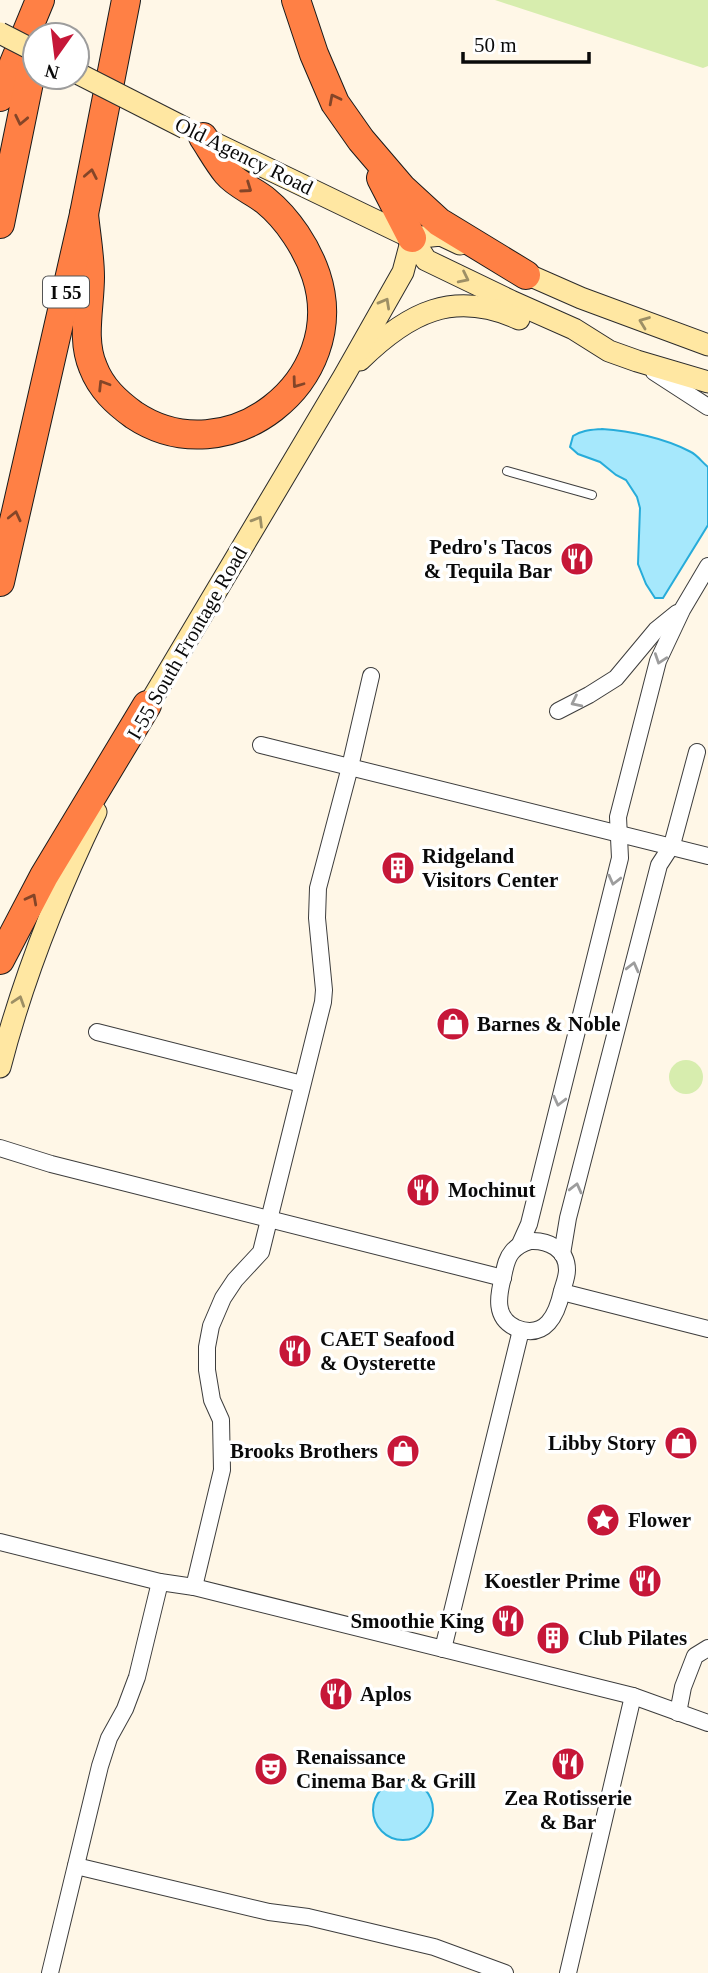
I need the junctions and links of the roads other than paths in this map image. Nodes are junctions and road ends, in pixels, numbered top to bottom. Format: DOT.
graph roads {
  1 [pos="40,0"];
  2 [pos="46,0"];
  3 [pos="126,0"];
  4 [pos="296,0"];
  5 [pos="42,21"];
  6 [pos="0,33"];
  7 [pos="21,44"];
  8 [pos="91,80"];
  9 [pos="27,91"];
  10 [pos="0,97"];
  11 [pos="194,133"];
  12 [pos="361,141"];
  13 [pos="84,214"];
  14 [pos="0,225"];
  15 [pos="412,238"];
  16 [pos="526,275"];
  17 [pos="708,345"];
  18 [pos="609,351"];
  19 [pos="637,361"];
  20 [pos="344,376"];
  21 [pos="708,382"];
  22 [pos="708,407"];
  23 [pos="507,471"];
  24 [pos="592,495"];
  25 [pos="705,571"];
  26 [pos="0,582"];
  27 [pos="682,610"];
  28 [pos="371,676"];
  29 [pos="147,705"];
  30 [pos="558,710"];
  31 [pos="261,744"];
  32 [pos="697,752"];
  33 [pos="350,767"];
  34 [pos="619,833"];
  35 [pos="672,845"];
  36 [pos="708,856"];
  37 [pos="0,960"];
  38 [pos="97,1032"];
  39 [pos="0,1067"];
  40 [pos="302,1084"];
  41 [pos="0,1148"];
  42 [pos="269,1219"];
  43 [pos="520,1244"];
  44 [pos="562,1254"];
  45 [pos="503,1278"];
  46 [pos="562,1292"];
  47 [pos="708,1329"];
  48 [pos="521,1330"];
  49 [pos="0,1542"];
  50 [pos="160,1582"];
  51 [pos="194,1587"];
  52 [pos="708,1648"];
  53 [pos="443,1649"];
  54 [pos="633,1696"];
  55 [pos="678,1713"];
  56 [pos="708,1723"];
  57 [pos="76,1866"];
  58 [pos="50,1973"];
  59 [pos="505,1973"];
  60 [pos="568,1973"];
  1 -- 10 [label="highway"];
  2 -- 5 [label="highway"];
  13 -- 3 [label="highway, I 55, one-way"];
  12 -- 4 [label="highway, one-way"];
  6 -- 7 [label="main road, bridge"];
  8 -- 11 [label="main road, Old Agency Road, bridge"];
  9 -- 14 [label="highway, one-way"];
  11 -- 13 [label="highway, one-way"];
  11 -- 15 [label="main road, Old Agency Road"];
  12 -- 15 [label="highway"];
  12 -- 16 [label="highway"];
  26 -- 13 [label="highway, I 55, one-way"];
  15 -- 16 [label="main road, Old Agency Road"];
  15 -- 18 [label="main road, Old Agency Road, one-way"];
  20 -- 15 [label="main road, I-55 South Frontage Road, one-way"];
  17 -- 16 [label="main road, Old Agency Road, one-way"];
  18 -- 19 [label="main road, Old Agency Road"];
  18 -- 20 [label="main road"];
  19 -- 21 [label="main road, Old Agency Road"];
  19 -- 22 [label="street"];
  29 -- 20 [label="main road, I-55 South Frontage Road, one-way"];
  23 -- 24 [label="lane"];
  25 -- 27 [label="street"];
  27 -- 30 [label="street, one-way"];
  27 -- 34 [label="street, one-way"];
  28 -- 33 [label="street"];
  37 -- 29 [label="highway, one-way"];
  39 -- 29 [label="main road, I-55 South Frontage Road, one-way"];
  31 -- 33 [label="street"];
  32 -- 35 [label="street"];
  33 -- 34 [label="street"];
  33 -- 40 [label="street"];
  34 -- 35 [label="street"];
  34 -- 43 [label="street, one-way"];
  35 -- 36 [label="street"];
  44 -- 35 [label="street, one-way"];
  38 -- 40 [label="street"];
  40 -- 42 [label="street"];
  41 -- 42 [label="street"];
  42 -- 45 [label="street"];
  42 -- 51 [label="street"];
  43 -- 44 [label="street"];
  43 -- 45 [label="street"];
  44 -- 46 [label="street"];
  45 -- 48 [label="street"];
  46 -- 47 [label="street"];
  46 -- 48 [label="street"];
  48 -- 53 [label="street"];
  49 -- 50 [label="street"];
  50 -- 51 [label="street"];
  50 -- 57 [label="street"];
  51 -- 53 [label="street"];
  52 -- 55 [label="street"];
  53 -- 54 [label="street"];
  54 -- 55 [label="street"];
  54 -- 60 [label="street"];
  55 -- 56 [label="street"];
  57 -- 58 [label="street"];
  57 -- 59 [label="street"];
}
